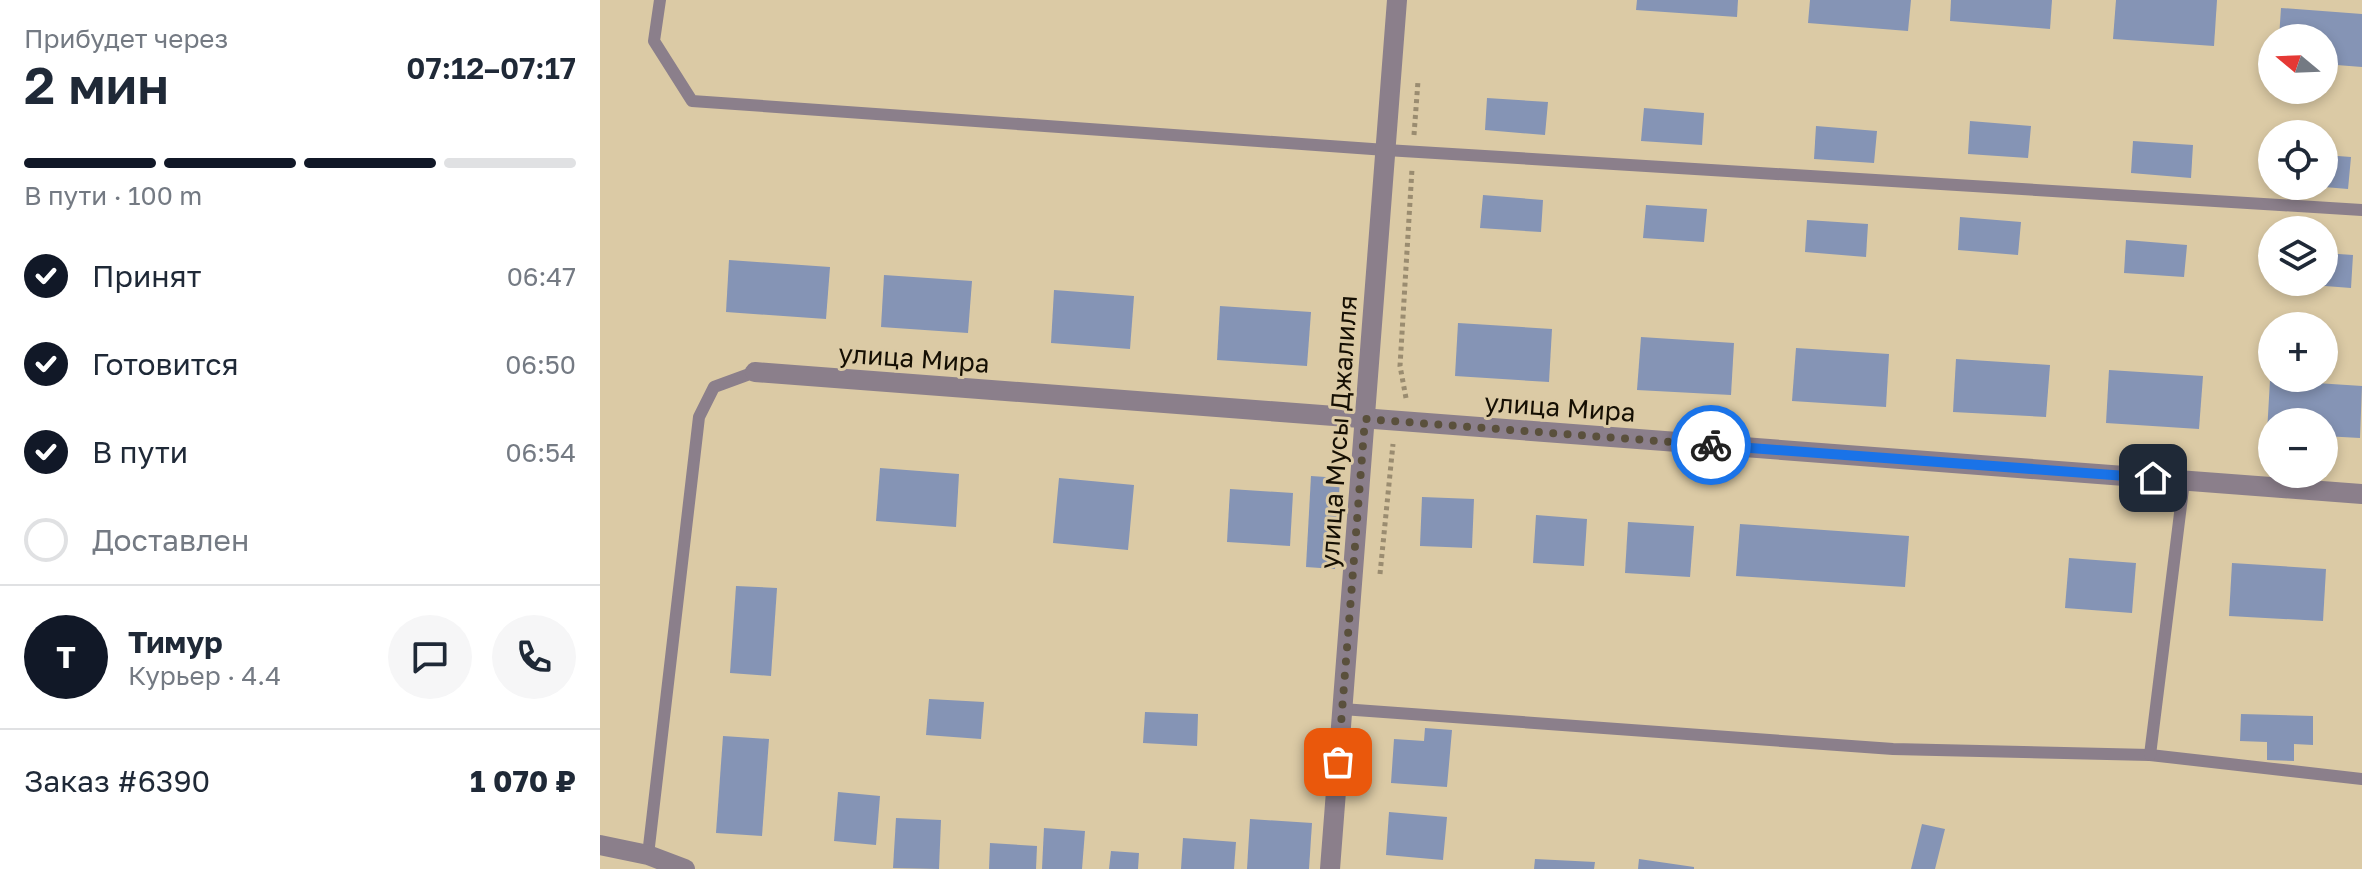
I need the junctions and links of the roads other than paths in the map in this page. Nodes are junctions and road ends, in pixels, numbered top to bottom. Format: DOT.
graph roads {
  1 [pos="660,0"];
  2 [pos="1397,0"];
  3 [pos="1386,150"];
  4 [pos="2362,210"];
  5 [pos="755,372"];
  6 [pos="1365,419"];
  7 [pos="2184,481"];
  8 [pos="2362,494"];
  9 [pos="1342,709"];
  10 [pos="2150,755"];
  11 [pos="2362,779"];
  12 [pos="600,845"];
  13 [pos="648,855"];
  14 [pos="685,869"];
  15 [pos="1330,869"];
  1 -- 3 [label="lane"];
  2 -- 3 [label="street, улица Мусы Джалиля"];
  3 -- 4 [label="lane"];
  3 -- 6 [label="street, улица Мусы Джалиля"];
  5 -- 6 [label="street, улица Мира"];
  5 -- 13 [label="lane"];
  6 -- 7 [label="street, улица Мира"];
  6 -- 9 [label="street, улица Мусы Джалиля"];
  7 -- 8 [label="street, улица Мира"];
  7 -- 10 [label="lane"];
  9 -- 10 [label="lane"];
  9 -- 15 [label="street, улица Мусы Джалиля"];
  10 -- 11 [label="lane"];
  12 -- 13 [label="street"];
  13 -- 14 [label="street"];
}
